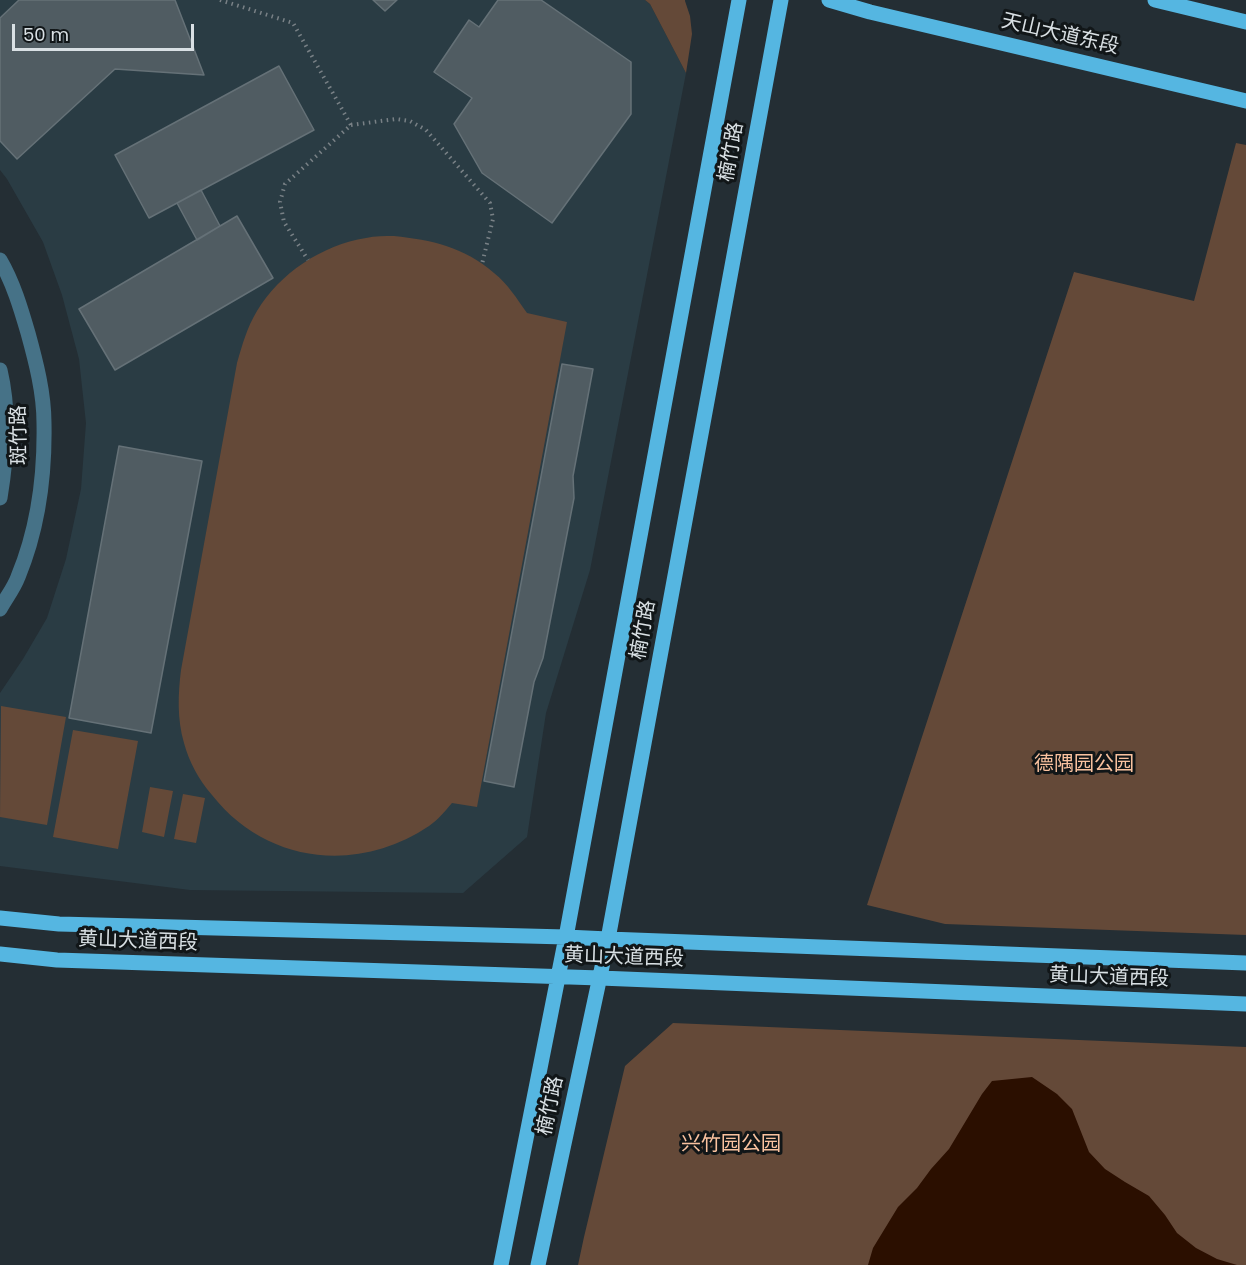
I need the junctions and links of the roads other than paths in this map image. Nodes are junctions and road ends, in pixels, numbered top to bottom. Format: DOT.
graph roads {
  1 [pos="739,0"];
  2 [pos="781,0"];
  3 [pos="829,0"];
  4 [pos="1155,0"];
  5 [pos="1246,22"];
  6 [pos="1246,101"];
  7 [pos="0,260"];
  8 [pos="0,370"];
  9 [pos="0,498"];
  10 [pos="0,609"];
  11 [pos="0,918"];
  12 [pos="566,937"];
  13 [pos="608,939"];
  14 [pos="0,954"];
  15 [pos="1246,963"];
  16 [pos="559,977"];
  17 [pos="600,978"];
  18 [pos="1246,1004"];
  19 [pos="501,1265"];
  20 [pos="538,1265"];
  1 -- 12 [label="main road, 楠竹路"];
  2 -- 13 [label="main road, 楠竹路"];
  3 -- 6 [label="main road, 天山大道东段"];
  4 -- 5 [label="main road"];
  7 -- 10 [label="street, 斑竹路"];
  8 -- 9 [label="street, 斑竹路"];
  11 -- 12 [label="main road, 黄山大道西段"];
  12 -- 13 [label="main road, 黄山大道西段"];
  12 -- 16 [label="main road, 楠竹路"];
  13 -- 15 [label="main road, 黄山大道西段"];
  13 -- 17 [label="main road, 楠竹路"];
  14 -- 16 [label="main road, 黄山大道西段"];
  16 -- 17 [label="main road, 黄山大道西段"];
  16 -- 19 [label="main road, 楠竹路"];
  17 -- 18 [label="main road, 黄山大道西段"];
  17 -- 20 [label="main road, 楠竹路"];
}
